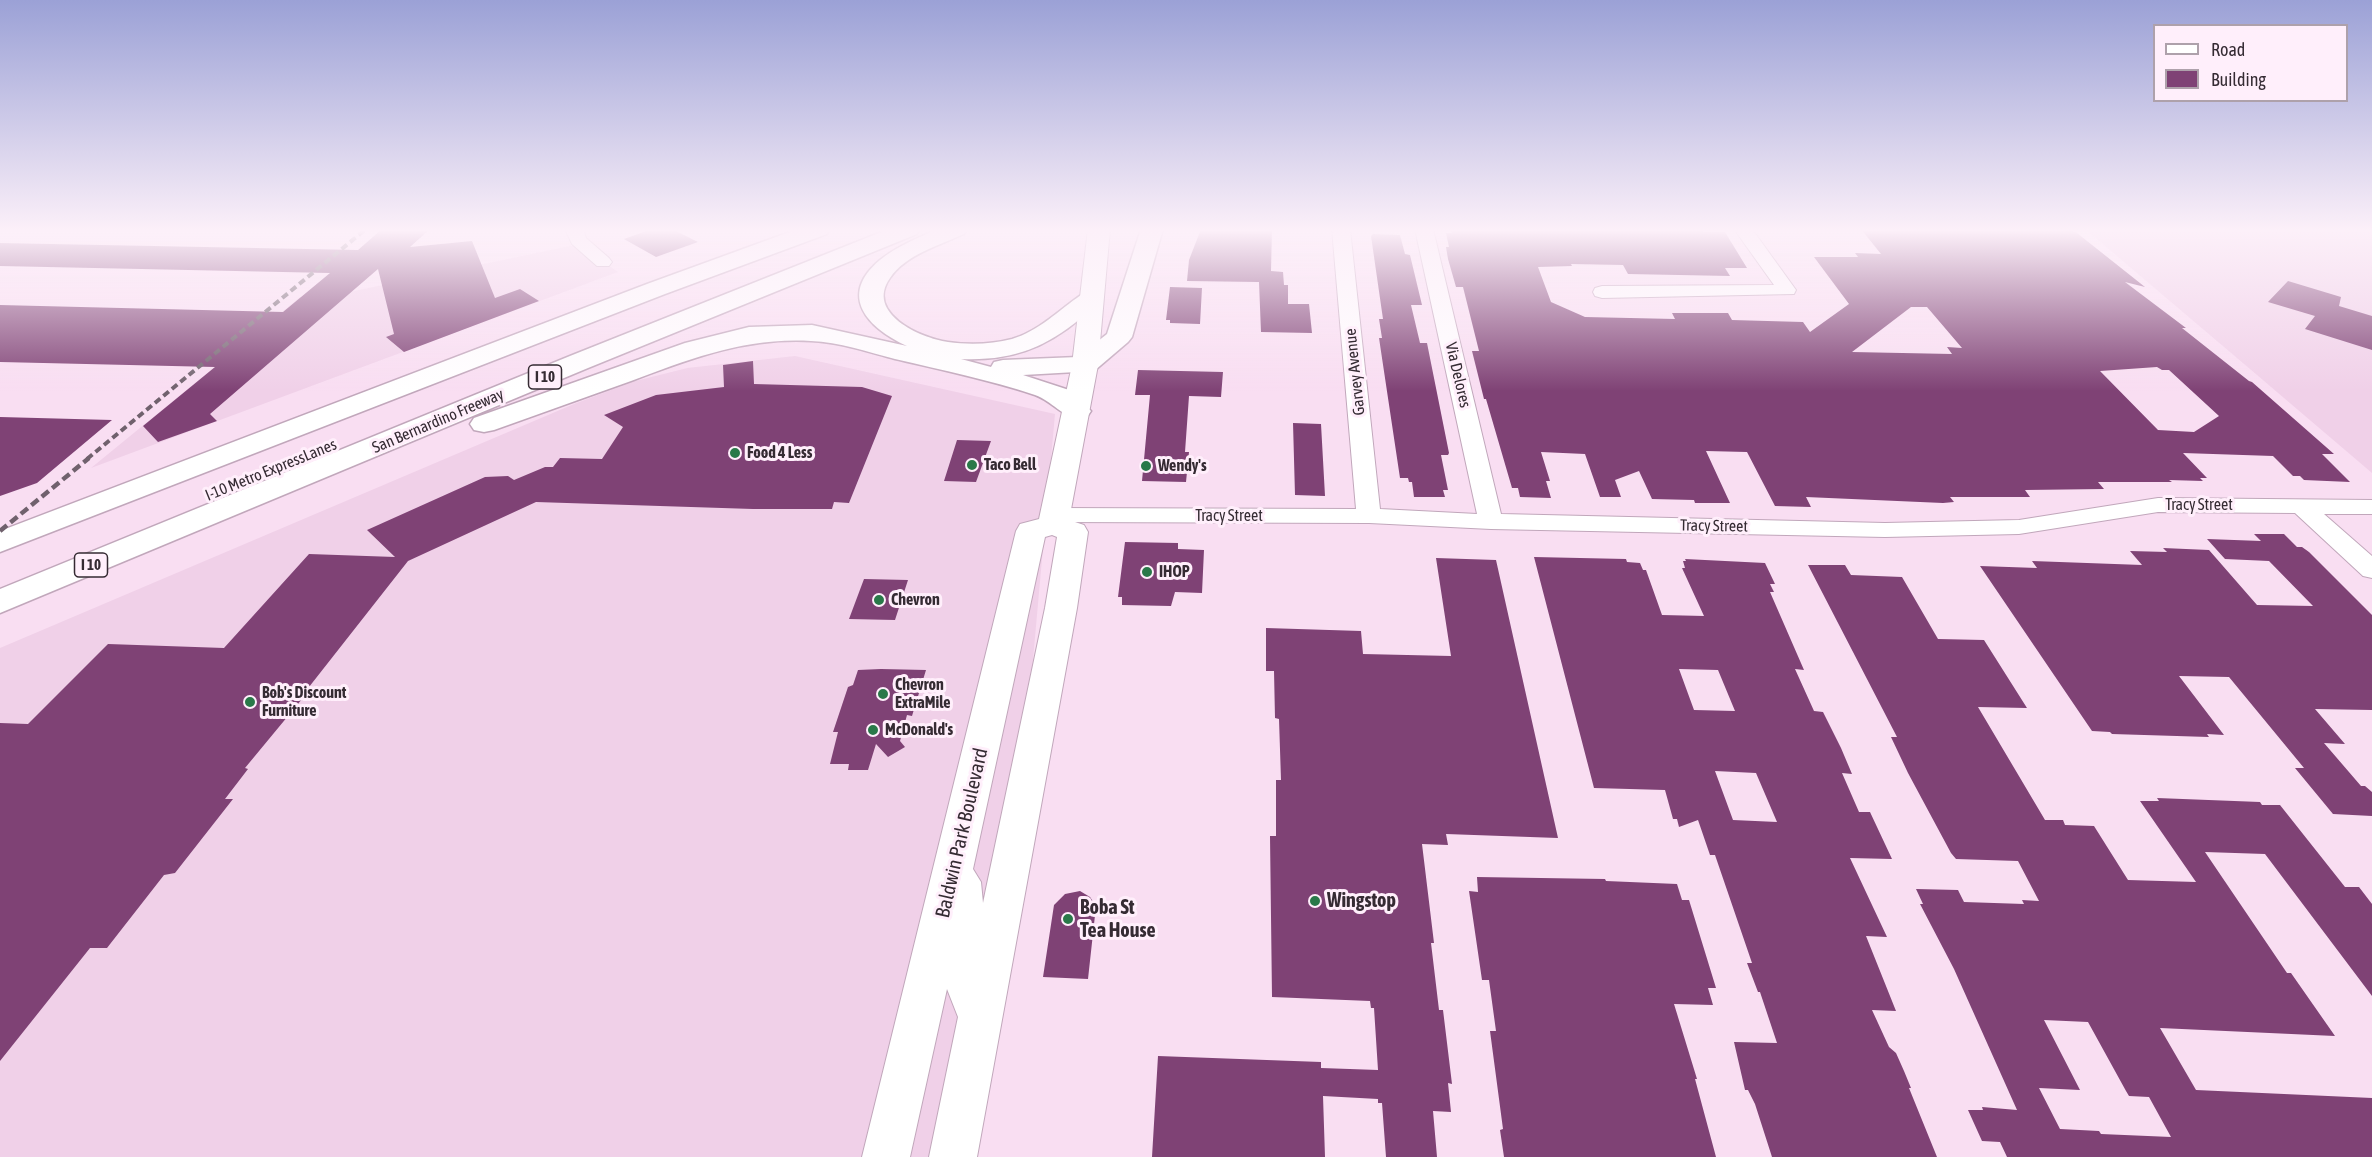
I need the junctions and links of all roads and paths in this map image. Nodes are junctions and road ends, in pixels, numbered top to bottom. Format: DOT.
graph roads {
  1 [pos="630,283"];
  2 [pos="672,283"];
  3 [pos="740,283"];
  4 [pos="777,283"];
  5 [pos="875,283"];
  6 [pos="1092,283"];
  7 [pos="1136,283"];
  8 [pos="1346,283"];
  9 [pos="1436,283"];
  10 [pos="1782,283"];
  11 [pos="656,289"];
  12 [pos="1602,292"];
  13 [pos="1090,300"];
  14 [pos="512,346"];
  15 [pos="1086,365"];
  16 [pos="962,367"];
  17 [pos="1077,411"];
  18 [pos="2301,506"];
  19 [pos="2372,507"];
  20 [pos="1369,516"];
  21 [pos="1054,520"];
  22 [pos="1491,522"];
  23 [pos="181,527"];
  24 [pos="0,548"];
  25 [pos="2372,570"];
  26 [pos="0,578"];
  27 [pos="0,602"];
  28 [pos="960,843"];
  29 [pos="980,1016"];
  30 [pos="886,1157"];
  31 [pos="952,1157"];
  1 -- 14 [label="highway"];
  2 -- 11 [label="highway, I 10"];
  3 -- 26 [label="highway, I-10 Metro ExpressLanes"];
  4 -- 23 [label="highway, San Bernardino Freeway / I 10"];
  5 -- 13 [label="highway"];
  6 -- 13 [label="main road"];
  7 -- 15 [label="highway"];
  8 -- 20 [label="street, Garvey Avenue"];
  9 -- 22 [label="street, Via Delores"];
  10 -- 12 [label="street"];
  11 -- 14 [label="highway, I 10"];
  11 -- 24 [label="highway, I-10 Metro ExpressLanes"];
  13 -- 15 [label="main road"];
  14 -- 24 [label="highway, I 10"];
  15 -- 16 [label="highway"];
  15 -- 17 [label="main road"];
  16 -- 17 [label="highway"];
  16 -- 23 [label="highway"];
  17 -- 21 [label="main road"];
  18 -- 19 [label="street, Tracy Street"];
  18 -- 22 [label="street, Tracy Street"];
  18 -- 25 [label="street"];
  20 -- 21 [label="street, Tracy Street"];
  20 -- 22 [label="street, Tracy Street"];
  21 -- 28 [label="main road, Baldwin Park Boulevard"];
  21 -- 29 [label="main road"];
  23 -- 27 [label="highway, San Bernardino Freeway / I 10"];
  28 -- 29 [label="main road"];
  28 -- 30 [label="main road, Baldwin Park Boulevard"];
  29 -- 31 [label="main road"];
}
